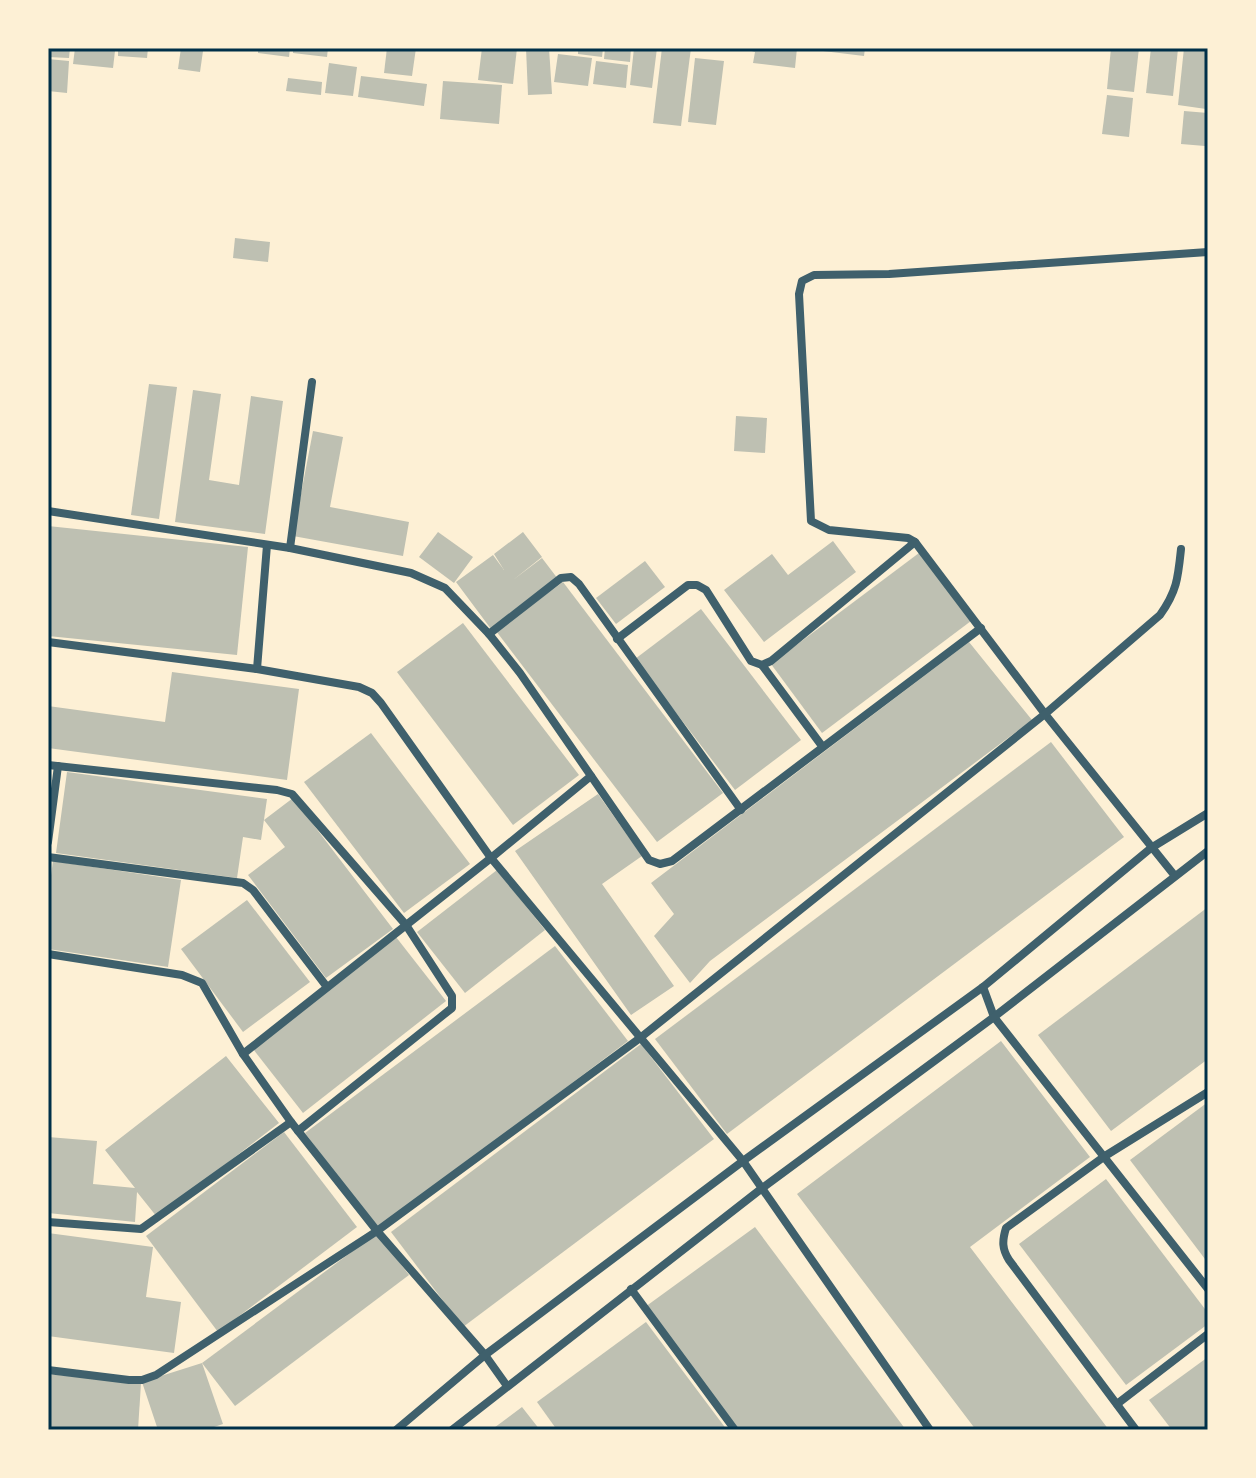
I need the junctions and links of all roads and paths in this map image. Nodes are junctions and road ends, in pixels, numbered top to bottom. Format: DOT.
graph roads {
  1 [pos="1208,252"];
  2 [pos="312,382"];
  3 [pos="48,511"];
  4 [pos="915,542"];
  5 [pos="267,545"];
  6 [pos="290,548"];
  7 [pos="1181,549"];
  8 [pos="981,628"];
  9 [pos="489,634"];
  10 [pos="617,639"];
  11 [pos="48,642"];
  12 [pos="762,665"];
  13 [pos="257,669"];
  14 [pos="1045,714"];
  15 [pos="822,746"];
  16 [pos="53,766"];
  17 [pos="591,776"];
  18 [pos="741,810"];
  19 [pos="1208,813"];
  20 [pos="48,842"];
  21 [pos="1151,848"];
  22 [pos="1208,851"];
  23 [pos="48,857"];
  24 [pos="491,858"];
  25 [pos="1175,876"];
  26 [pos="406,925"];
  27 [pos="48,954"];
  28 [pos="327,987"];
  29 [pos="983,987"];
  30 [pos="994,1017"];
  31 [pos="640,1038"];
  32 [pos="243,1054"];
  33 [pos="1208,1092"];
  34 [pos="291,1122"];
  35 [pos="298,1131"];
  36 [pos="1105,1156"];
  37 [pos="743,1161"];
  38 [pos="761,1189"];
  39 [pos="48,1222"];
  40 [pos="377,1231"];
  41 [pos="631,1289"];
  42 [pos="1208,1289"];
  43 [pos="1208,1334"];
  44 [pos="485,1355"];
  45 [pos="48,1370"];
  46 [pos="507,1386"];
  47 [pos="1117,1404"];
  48 [pos="396,1430"];
  49 [pos="452,1430"];
  50 [pos="735,1430"];
  51 [pos="930,1430"];
  52 [pos="1136,1430"];
  1 -- 4 [label="street"];
  2 -- 6 [label="street"];
  3 -- 5 [label="street"];
  4 -- 8 [label="street"];
  4 -- 12 [label="street"];
  5 -- 6 [label="street"];
  5 -- 13 [label="street"];
  6 -- 9 [label="street"];
  7 -- 14 [label="street"];
  8 -- 14 [label="street"];
  8 -- 15 [label="street"];
  9 -- 10 [label="street"];
  9 -- 17 [label="street"];
  10 -- 12 [label="street"];
  10 -- 18 [label="street"];
  11 -- 13 [label="street"];
  12 -- 15 [label="street"];
  13 -- 24 [label="street"];
  14 -- 21 [label="street"];
  14 -- 31 [label="street"];
  15 -- 18 [label="street"];
  16 -- 20 [label="street"];
  16 -- 26 [label="street"];
  17 -- 18 [label="street"];
  17 -- 24 [label="street"];
  19 -- 21 [label="street"];
  21 -- 25 [label="street"];
  21 -- 29 [label="street"];
  22 -- 25 [label="street"];
  23 -- 28 [label="street"];
  24 -- 26 [label="street"];
  24 -- 31 [label="street"];
  25 -- 30 [label="street"];
  26 -- 28 [label="street"];
  26 -- 35 [label="street"];
  27 -- 32 [label="street"];
  28 -- 32 [label="street"];
  29 -- 30 [label="street"];
  29 -- 37 [label="street"];
  30 -- 36 [label="street"];
  30 -- 38 [label="street"];
  31 -- 37 [label="street"];
  31 -- 40 [label="street"];
  32 -- 34 [label="street"];
  33 -- 36 [label="street"];
  34 -- 35 [label="street"];
  34 -- 39 [label="street"];
  35 -- 40 [label="street"];
  36 -- 42 [label="street"];
  36 -- 47 [label="street"];
  37 -- 38 [label="street"];
  37 -- 44 [label="street"];
  38 -- 41 [label="street"];
  38 -- 51 [label="street"];
  40 -- 44 [label="street"];
  40 -- 45 [label="street"];
  41 -- 46 [label="street"];
  41 -- 50 [label="street"];
  43 -- 47 [label="street"];
  44 -- 46 [label="street"];
  44 -- 48 [label="street"];
  46 -- 49 [label="street"];
  47 -- 52 [label="street"];
}
